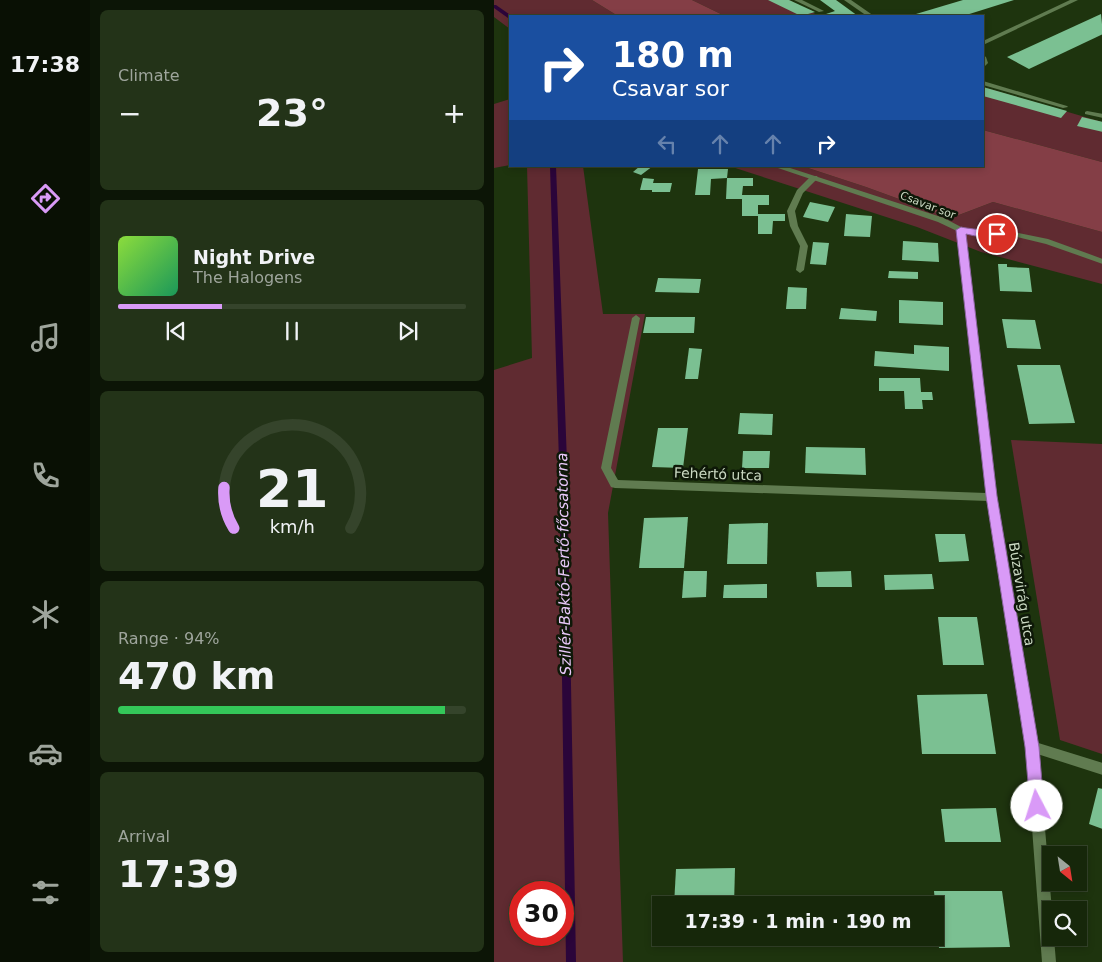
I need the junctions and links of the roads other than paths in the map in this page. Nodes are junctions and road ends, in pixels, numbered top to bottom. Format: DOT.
graph roads {
  1 [pos="797,0"];
  2 [pos="847,0"];
  3 [pos="1076,0"];
  4 [pos="821,11"];
  5 [pos="870,15"];
  6 [pos="984,42"];
  7 [pos="984,83"];
  8 [pos="1066,107"];
  9 [pos="1087,113"];
  10 [pos="1102,116"];
  11 [pos="779,167"];
  12 [pos="814,178"];
  13 [pos="961,230"];
  14 [pos="1102,262"];
  15 [pos="800,270"];
  16 [pos="636,318"];
  17 [pos="992,496"];
  18 [pos="1032,747"];
  19 [pos="1102,769"];
  20 [pos="1049,962"];
  1 -- 4 [label="street"];
  2 -- 5 [label="street"];
  3 -- 6 [label="street"];
  7 -- 8 [label="street"];
  9 -- 10 [label="street"];
  11 -- 12 [label="street, Csavar sor"];
  12 -- 13 [label="street, Csavar sor"];
  12 -- 15 [label="street"];
  13 -- 14 [label="street, Csavar sor"];
  13 -- 17 [label="street, Búzavirág utca"];
  16 -- 17 [label="street, Fehértó utca"];
  17 -- 18 [label="street, Búzavirág utca"];
  18 -- 19 [label="street"];
  18 -- 20 [label="street, Búzavirág utca"];
}
